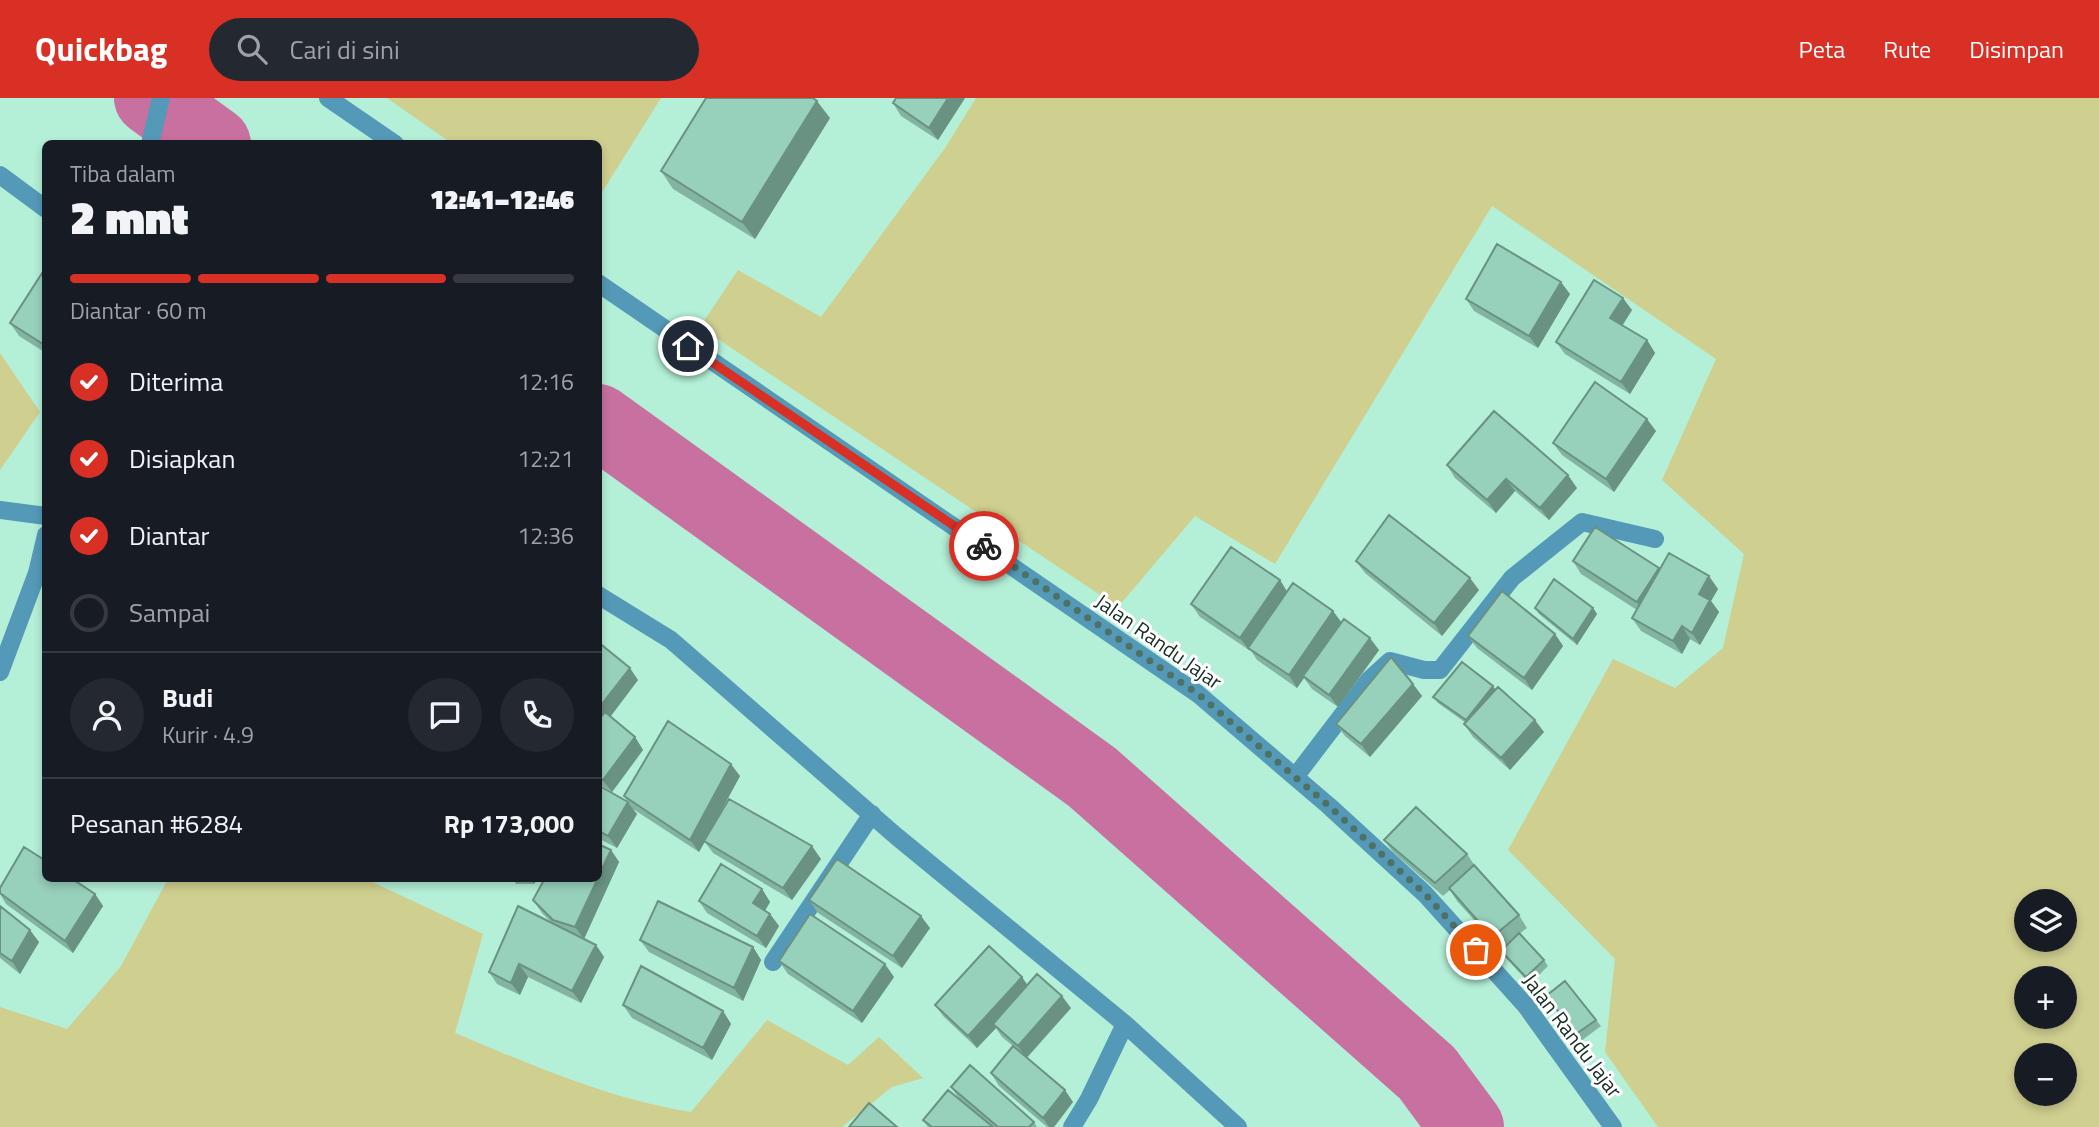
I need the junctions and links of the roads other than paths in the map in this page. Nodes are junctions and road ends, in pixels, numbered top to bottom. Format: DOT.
graph roads {
  1 [pos="161,98"];
  2 [pos="328,98"];
  3 [pos="151,140"];
  4 [pos="389,140"];
  5 [pos="0,175"];
  6 [pos="42,206"];
  7 [pos="602,287"];
  8 [pos="0,510"];
  9 [pos="42,515"];
  10 [pos="1655,539"];
  11 [pos="42,552"];
  12 [pos="602,597"];
  13 [pos="0,672"];
  14 [pos="1300,771"];
  15 [pos="872,814"];
  16 [pos="773,962"];
  17 [pos="1125,1024"];
  18 [pos="1072,1127"];
  19 [pos="1238,1127"];
  20 [pos="1613,1127"];
  1 -- 3 [label="street"];
  2 -- 4 [label="street"];
  5 -- 6 [label="street"];
  7 -- 14 [label="street, Jalan Randu Jajar"];
  8 -- 9 [label="street"];
  10 -- 14 [label="street"];
  11 -- 13 [label="street"];
  12 -- 15 [label="street"];
  14 -- 20 [label="street, Jalan Randu Jajar"];
  15 -- 16 [label="street"];
  15 -- 17 [label="street"];
  17 -- 18 [label="street"];
  17 -- 19 [label="street"];
}
